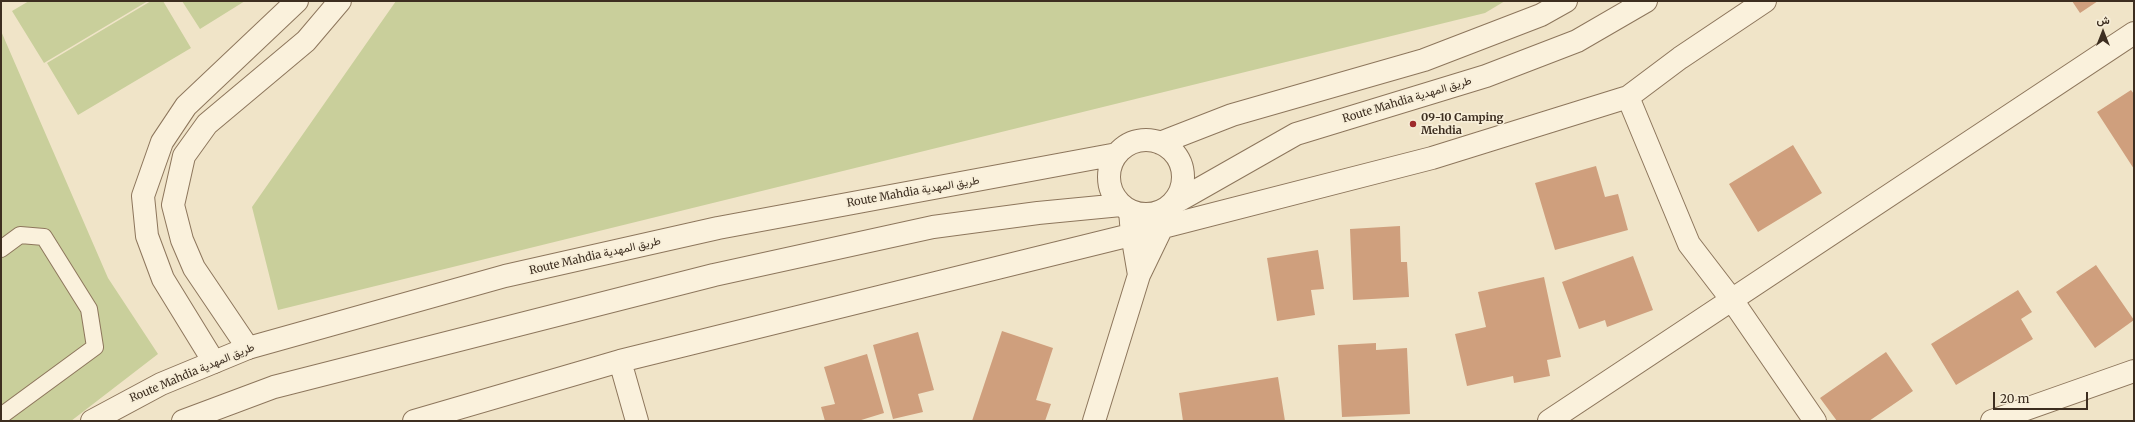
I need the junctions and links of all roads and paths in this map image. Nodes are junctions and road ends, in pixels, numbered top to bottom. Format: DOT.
graph roads {
  1 [pos="297,1"];
  2 [pos="340,1"];
  3 [pos="1566,1"];
  4 [pos="1646,1"];
  5 [pos="1765,1"];
  6 [pos="2134,33"];
  7 [pos="1628,96"];
  8 [pos="1160,143"];
  9 [pos="1117,154"];
  10 [pos="1171,205"];
  11 [pos="1126,208"];
  12 [pos="1163,227"];
  13 [pos="1132,234"];
  14 [pos="1,249"];
  15 [pos="1139,275"];
  16 [pos="1732,300"];
  17 [pos="248,348"];
  18 [pos="620,361"];
  19 [pos="214,362"];
  20 [pos="2134,371"];
  21 [pos="1,416"];
  22 [pos="92,421"];
  23 [pos="183,421"];
  24 [pos="414,421"];
  25 [pos="637,421"];
  26 [pos="1094,421"];
  27 [pos="1549,421"];
  28 [pos="1815,421"];
  29 [pos="1992,421"];
  1 -- 19 [label="street"];
  2 -- 17 [label="street"];
  3 -- 8 [label="street"];
  4 -- 10 [label="street, Route Mahdia طريق المهدية"];
  5 -- 7 [label="street"];
  6 -- 16 [label="street"];
  7 -- 12 [label="street"];
  7 -- 16 [label="street"];
  8 -- 9 [label="street"];
  8 -- 10 [label="street"];
  9 -- 11 [label="street"];
  9 -- 17 [label="street, Route Mahdia طريق المهدية"];
  10 -- 11 [label="street"];
  10 -- 12 [label="street"];
  11 -- 13 [label="street"];
  11 -- 23 [label="street"];
  12 -- 13 [label="street"];
  12 -- 15 [label="street"];
  13 -- 15 [label="street"];
  13 -- 18 [label="street"];
  14 -- 21 [label="lane"];
  15 -- 26 [label="street"];
  16 -- 27 [label="street"];
  16 -- 28 [label="street"];
  17 -- 19 [label="street, Route Mahdia طريق المهدية"];
  18 -- 24 [label="street"];
  18 -- 25 [label="street"];
  19 -- 22 [label="street, Route Mahdia طريق المهدية"];
  20 -- 29 [label="street"];
}
